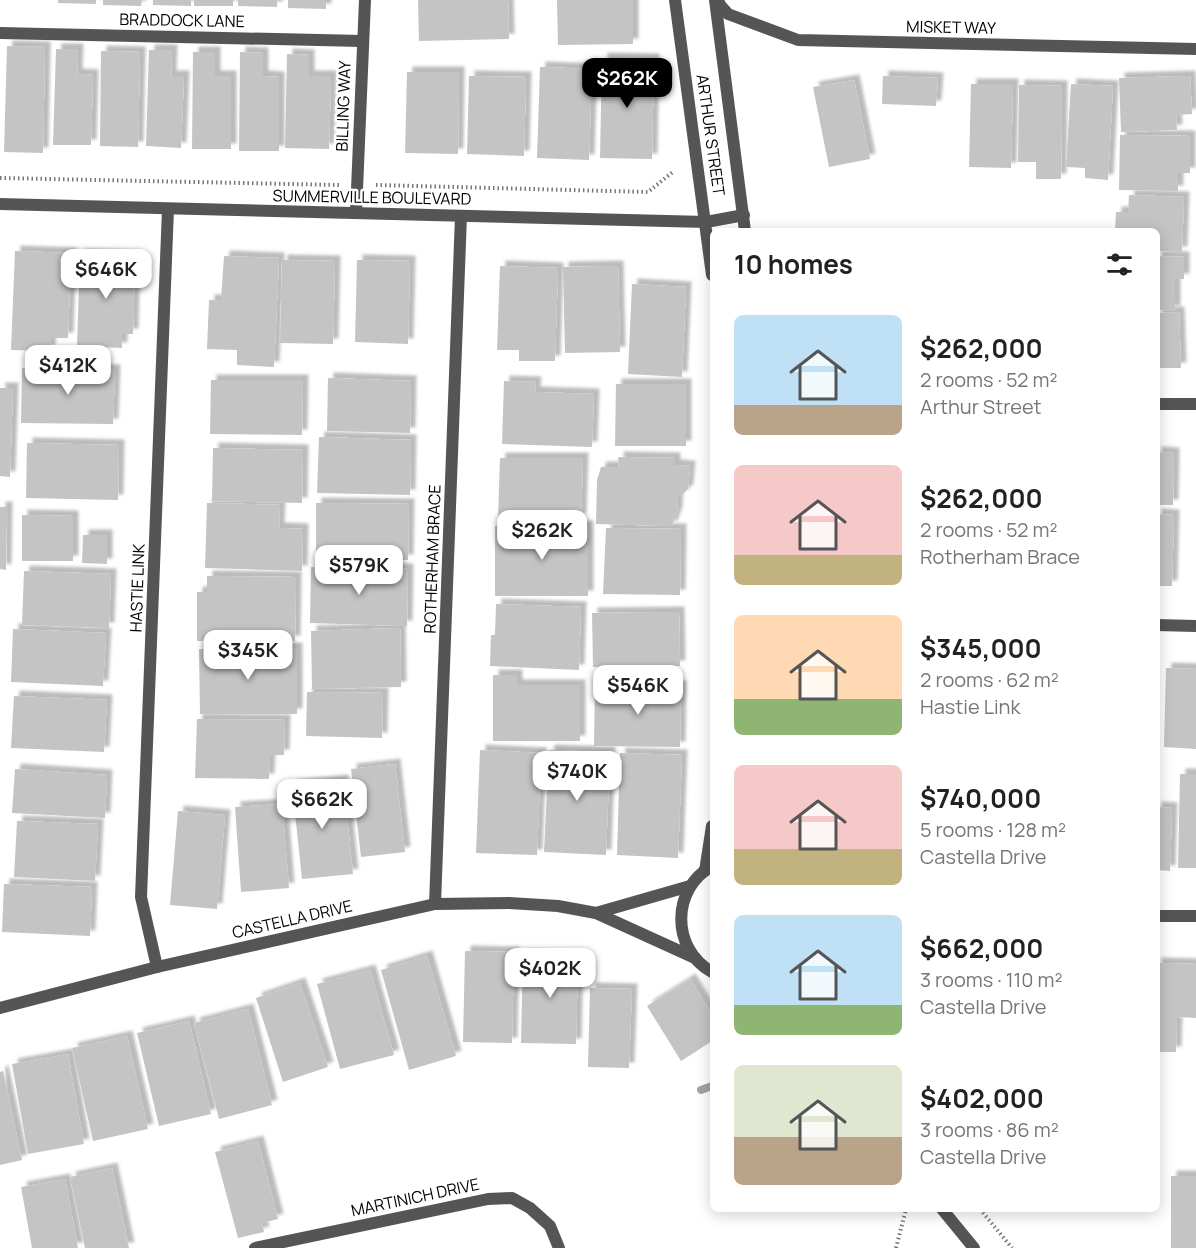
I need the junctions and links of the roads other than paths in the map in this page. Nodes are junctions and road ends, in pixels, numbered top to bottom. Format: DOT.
graph roads {
  1 [pos="365,0"];
  2 [pos="675,0"];
  3 [pos="717,0"];
  4 [pos="0,33"];
  5 [pos="362,40"];
  6 [pos="1196,49"];
  7 [pos="0,204"];
  8 [pos="168,209"];
  9 [pos="356,213"];
  10 [pos="744,215"];
  11 [pos="461,216"];
  12 [pos="706,222"];
  13 [pos="746,228"];
  14 [pos="710,257"];
  15 [pos="1160,404"];
  16 [pos="1196,404"];
  17 [pos="1160,625"];
  18 [pos="1196,626"];
  19 [pos="710,853"];
  20 [pos="709,868"];
  21 [pos="690,886"];
  22 [pos="435,904"];
  23 [pos="596,913"];
  24 [pos="1160,916"];
  25 [pos="1196,916"];
  26 [pos="695,958"];
  27 [pos="157,967"];
  28 [pos="710,971"];
  29 [pos="0,1008"];
  30 [pos="944,1212"];
  31 [pos="255,1248"];
  32 [pos="559,1248"];
  33 [pos="974,1248"];
  1 -- 5 [label="street, BILLING WAY"];
  2 -- 12 [label="street, ARTHUR STREET"];
  3 -- 6 [label="street, MISKET WAY"];
  3 -- 10 [label="street, ARTHUR STREET"];
  4 -- 5 [label="street, BRADDOCK LANE"];
  5 -- 9 [label="street, BILLING WAY"];
  7 -- 8 [label="street, SUMMERVILLE BOULEVARD"];
  8 -- 9 [label="street, SUMMERVILLE BOULEVARD"];
  8 -- 27 [label="street, HASTIE LINK"];
  9 -- 11 [label="street, SUMMERVILLE BOULEVARD"];
  10 -- 12 [label="street, SUMMERVILLE BOULEVARD"];
  10 -- 13 [label="street, ARTHUR STREET"];
  11 -- 12 [label="street, SUMMERVILLE BOULEVARD"];
  11 -- 22 [label="street, ROTHERHAM BRACE"];
  12 -- 14 [label="street, ARTHUR STREET"];
  15 -- 16 [label="street"];
  17 -- 18 [label="street"];
  19 -- 20 [label="street"];
  20 -- 21 [label="street"];
  21 -- 23 [label="street, CASTELLA DRIVE"];
  21 -- 26 [label="street"];
  22 -- 23 [label="street, CASTELLA DRIVE"];
  22 -- 27 [label="street, CASTELLA DRIVE"];
  23 -- 26 [label="street, CASTELLA DRIVE"];
  24 -- 25 [label="street"];
  26 -- 28 [label="street"];
  27 -- 29 [label="street, CASTELLA DRIVE"];
  30 -- 33 [label="street"];
  31 -- 32 [label="street, MARTINICH DRIVE"];
}
